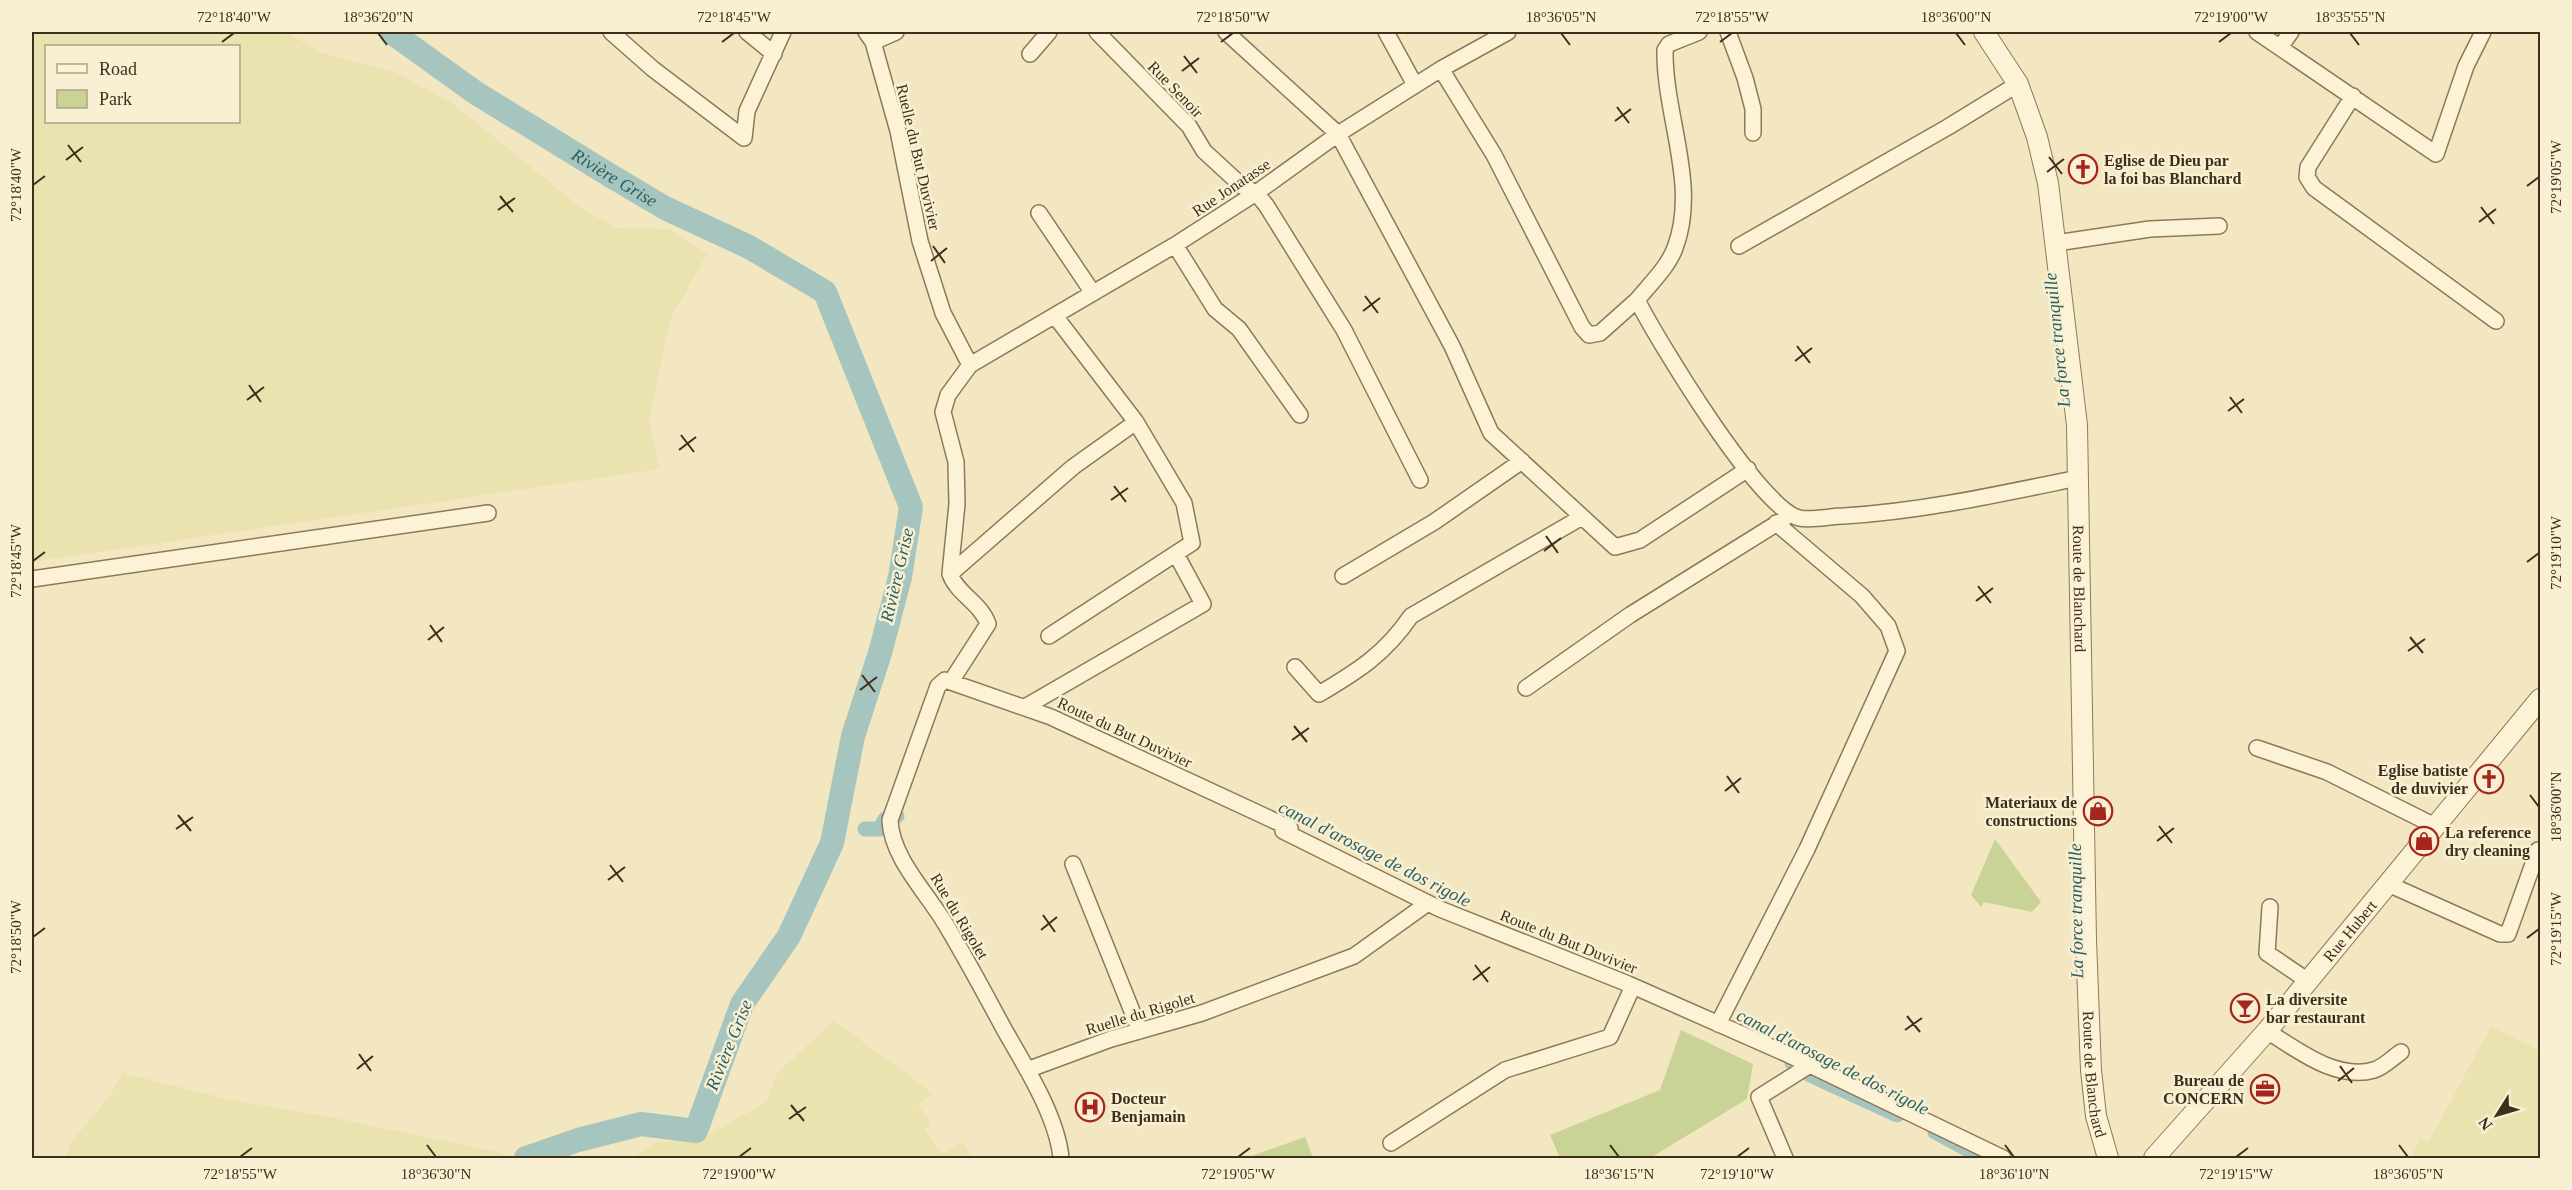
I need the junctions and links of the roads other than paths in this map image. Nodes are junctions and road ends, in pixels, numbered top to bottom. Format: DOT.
graph roads {
  1 [pos="611,32"];
  2 [pos="747,32"];
  3 [pos="783,32"];
  4 [pos="896,32"];
  5 [pos="1049,32"];
  6 [pos="1097,32"];
  7 [pos="1226,32"];
  8 [pos="1386,32"];
  9 [pos="1508,32"];
  10 [pos="1699,32"];
  11 [pos="1728,32"];
  12 [pos="1984,32"];
  13 [pos="2257,32"];
  14 [pos="2291,32"];
  15 [pos="2483,32"];
  16 [pos="870,37"];
  17 [pos="2281,46"];
  18 [pos="774,54"];
  19 [pos="1030,54"];
  20 [pos="1441,69"];
  21 [pos="2018,84"];
  22 [pos="1415,85"];
  23 [pos="2353,96"];
  24 [pos="1753,133"];
  25 [pos="1338,134"];
  26 [pos="1256,193"];
  27 [pos="1039,213"];
  28 [pos="2220,226"];
  29 [pos="2056,243"];
  30 [pos="1175,245"];
  31 [pos="1739,246"];
  32 [pos="1093,293"];
  33 [pos="1637,300"];
  34 [pos="1055,316"];
  35 [pos="2496,321"];
  36 [pos="970,365"];
  37 [pos="1300,415"];
  38 [pos="1136,422"];
  39 [pos="1521,461"];
  40 [pos="1748,469"];
  41 [pos="2078,478"];
  42 [pos="1420,480"];
  43 [pos="488,513"];
  44 [pos="1792,514"];
  45 [pos="1582,517"];
  46 [pos="1776,523"];
  47 [pos="1176,554"];
  48 [pos="950,574"];
  49 [pos="1343,576"];
  50 [pos="32,579"];
  51 [pos="1049,636"];
  52 [pos="1295,667"];
  53 [pos="945,683"];
  54 [pos="1526,688"];
  55 [pos="2540,701"];
  56 [pos="1025,707"];
  57 [pos="2257,748"];
  58 [pos="2435,826"];
  59 [pos="2538,850"];
  60 [pos="1073,864"];
  61 [pos="2388,884"];
  62 [pos="1428,903"];
  63 [pos="2270,907"];
  64 [pos="2308,981"];
  65 [pos="1633,986"];
  66 [pos="1718,1024"];
  67 [pos="1140,1031"];
  68 [pos="2267,1031"];
  69 [pos="2401,1052"];
  70 [pos="1810,1065"];
  71 [pos="1027,1070"];
  72 [pos="1391,1143"];
  73 [pos="1061,1158"];
  74 [pos="1785,1158"];
  75 [pos="2003,1158"];
  76 [pos="2108,1158"];
  77 [pos="2154,1158"];
  1 -- 18 [label="street"];
  2 -- 18 [label="street"];
  3 -- 18 [label="street"];
  4 -- 16 [label="street"];
  5 -- 19 [label="street"];
  6 -- 26 [label="street, Rue Senoir"];
  7 -- 25 [label="street"];
  8 -- 22 [label="street"];
  9 -- 20 [label="street, Rue Jonatasse"];
  10 -- 33 [label="street"];
  11 -- 24 [label="street"];
  12 -- 21 [label="street, Route de Blanchard"];
  13 -- 17 [label="street"];
  14 -- 17 [label="street"];
  15 -- 23 [label="street"];
  16 -- 36 [label="street, Ruelle du But Duvivier"];
  17 -- 23 [label="street"];
  20 -- 22 [label="street, Rue Jonatasse"];
  20 -- 33 [label="street"];
  21 -- 29 [label="street, Route de Blanchard"];
  21 -- 31 [label="street"];
  22 -- 25 [label="street, Rue Jonatasse"];
  23 -- 35 [label="street"];
  25 -- 26 [label="street, Rue Jonatasse"];
  25 -- 39 [label="street"];
  26 -- 30 [label="street, Rue Jonatasse"];
  26 -- 42 [label="street"];
  27 -- 32 [label="street"];
  28 -- 29 [label="street"];
  29 -- 41 [label="street, Route de Blanchard"];
  30 -- 32 [label="street, Rue Jonatasse"];
  30 -- 37 [label="street"];
  32 -- 34 [label="street, Rue Jonatasse"];
  33 -- 40 [label="street"];
  34 -- 36 [label="street, Rue Jonatasse"];
  34 -- 38 [label="street"];
  36 -- 48 [label="street"];
  38 -- 47 [label="street"];
  38 -- 48 [label="street"];
  39 -- 45 [label="street"];
  39 -- 49 [label="street"];
  40 -- 44 [label="street"];
  40 -- 45 [label="street"];
  41 -- 44 [label="street"];
  41 -- 76 [label="street, Route de Blanchard"];
  43 -- 50 [label="street"];
  44 -- 46 [label="street"];
  45 -- 52 [label="street"];
  46 -- 54 [label="street"];
  46 -- 66 [label="street"];
  47 -- 51 [label="street"];
  47 -- 56 [label="street"];
  48 -- 53 [label="street"];
  53 -- 56 [label="street, Route du But Duvivier"];
  53 -- 71 [label="street, Rue du Rigolet"];
  55 -- 58 [label="street, Rue Hubert"];
  56 -- 62 [label="street, Route du But Duvivier"];
  57 -- 58 [label="street"];
  58 -- 61 [label="street, Rue Hubert"];
  59 -- 61 [label="street"];
  60 -- 67 [label="street"];
  61 -- 64 [label="street, Rue Hubert"];
  62 -- 65 [label="street, Route du But Duvivier"];
  62 -- 67 [label="street, Ruelle du Rigolet"];
  63 -- 64 [label="street"];
  64 -- 68 [label="street, Rue Hubert"];
  65 -- 66 [label="street, Route du But Duvivier"];
  65 -- 72 [label="street"];
  66 -- 70 [label="street, Route du But Duvivier"];
  67 -- 71 [label="street, Ruelle du Rigolet"];
  68 -- 69 [label="street"];
  68 -- 77 [label="street, Rue Hubert"];
  70 -- 74 [label="street"];
  70 -- 75 [label="street, Route du But Duvivier"];
  71 -- 73 [label="street, Rue du Rigolet"];
}
